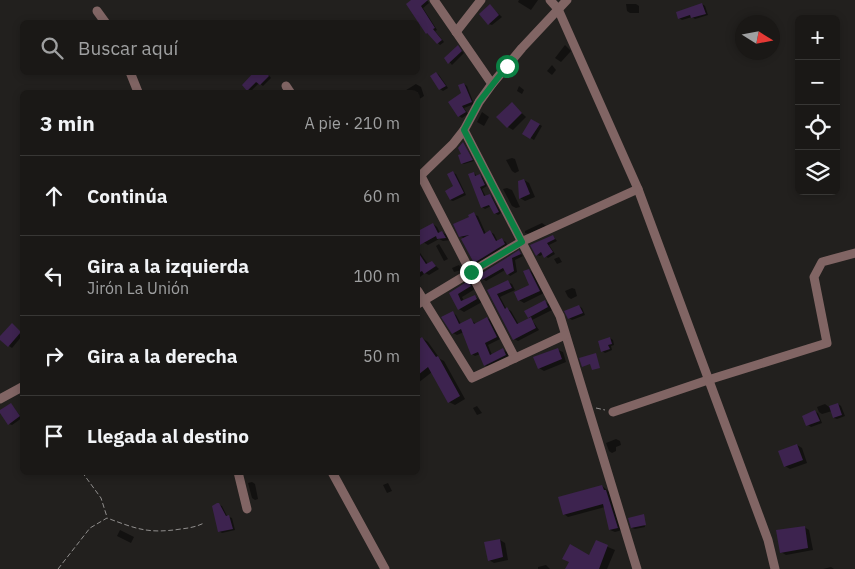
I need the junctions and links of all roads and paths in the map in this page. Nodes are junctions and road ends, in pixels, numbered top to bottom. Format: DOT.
graph roads {
  1 [pos="434,0"];
  2 [pos="481,0"];
  3 [pos="550,0"];
  4 [pos="567,0"];
  5 [pos="558,9"];
  6 [pos="97,11"];
  7 [pos="104,20"];
  8 [pos="456,32"];
  9 [pos="131,75"];
  10 [pos="492,84"];
  11 [pos="137,90"];
  12 [pos="464,130"];
  13 [pos="420,176"];
  14 [pos="420,179"];
  15 [pos="638,189"];
  16 [pos="522,242"];
  17 [pos="855,253"];
  18 [pos="471,272"];
  19 [pos="420,303"];
  20 [pos="565,335"];
  21 [pos="515,358"];
  22 [pos="708,380"];
  23 [pos="20,388"];
  24 [pos="0,399"];
  25 [pos="587,405"];
  26 [pos="613,412"];
  27 [pos="84,475"];
  28 [pos="239,475"];
  29 [pos="334,475"];
  30 [pos="247,509"];
  31 [pos="107,518"];
  32 [pos="204,523"];
  33 [pos="58,569"];
  34 [pos="385,569"];
  35 [pos="637,569"];
  36 [pos="775,569"];
  1 -- 8 [label="street"];
  2 -- 8 [label="street"];
  3 -- 5 [label="street"];
  4 -- 5 [label="street"];
  5 -- 10 [label="street"];
  5 -- 15 [label="street"];
  6 -- 7 [label="street"];
  8 -- 10 [label="street"];
  9 -- 11 [label="street"];
  10 -- 12 [label="street"];
  12 -- 13 [label="street"];
  12 -- 16 [label="street"];
  14 -- 18 [label="street"];
  15 -- 16 [label="street"];
  15 -- 22 [label="street"];
  16 -- 18 [label="street"];
  16 -- 20 [label="street"];
  17 -- 22 [label="street"];
  18 -- 19 [label="street"];
  18 -- 21 [label="street"];
  19 -- 21 [label="street"];
  20 -- 21 [label="street"];
  20 -- 25 [label="street"];
  22 -- 26 [label="street"];
  22 -- 36 [label="street"];
  23 -- 24 [label="street"];
  25 -- 26 [label="path"];
  25 -- 35 [label="street"];
  27 -- 31 [label="path"];
  28 -- 30 [label="street"];
  29 -- 34 [label="street"];
  31 -- 32 [label="path"];
  31 -- 33 [label="path"];
}
